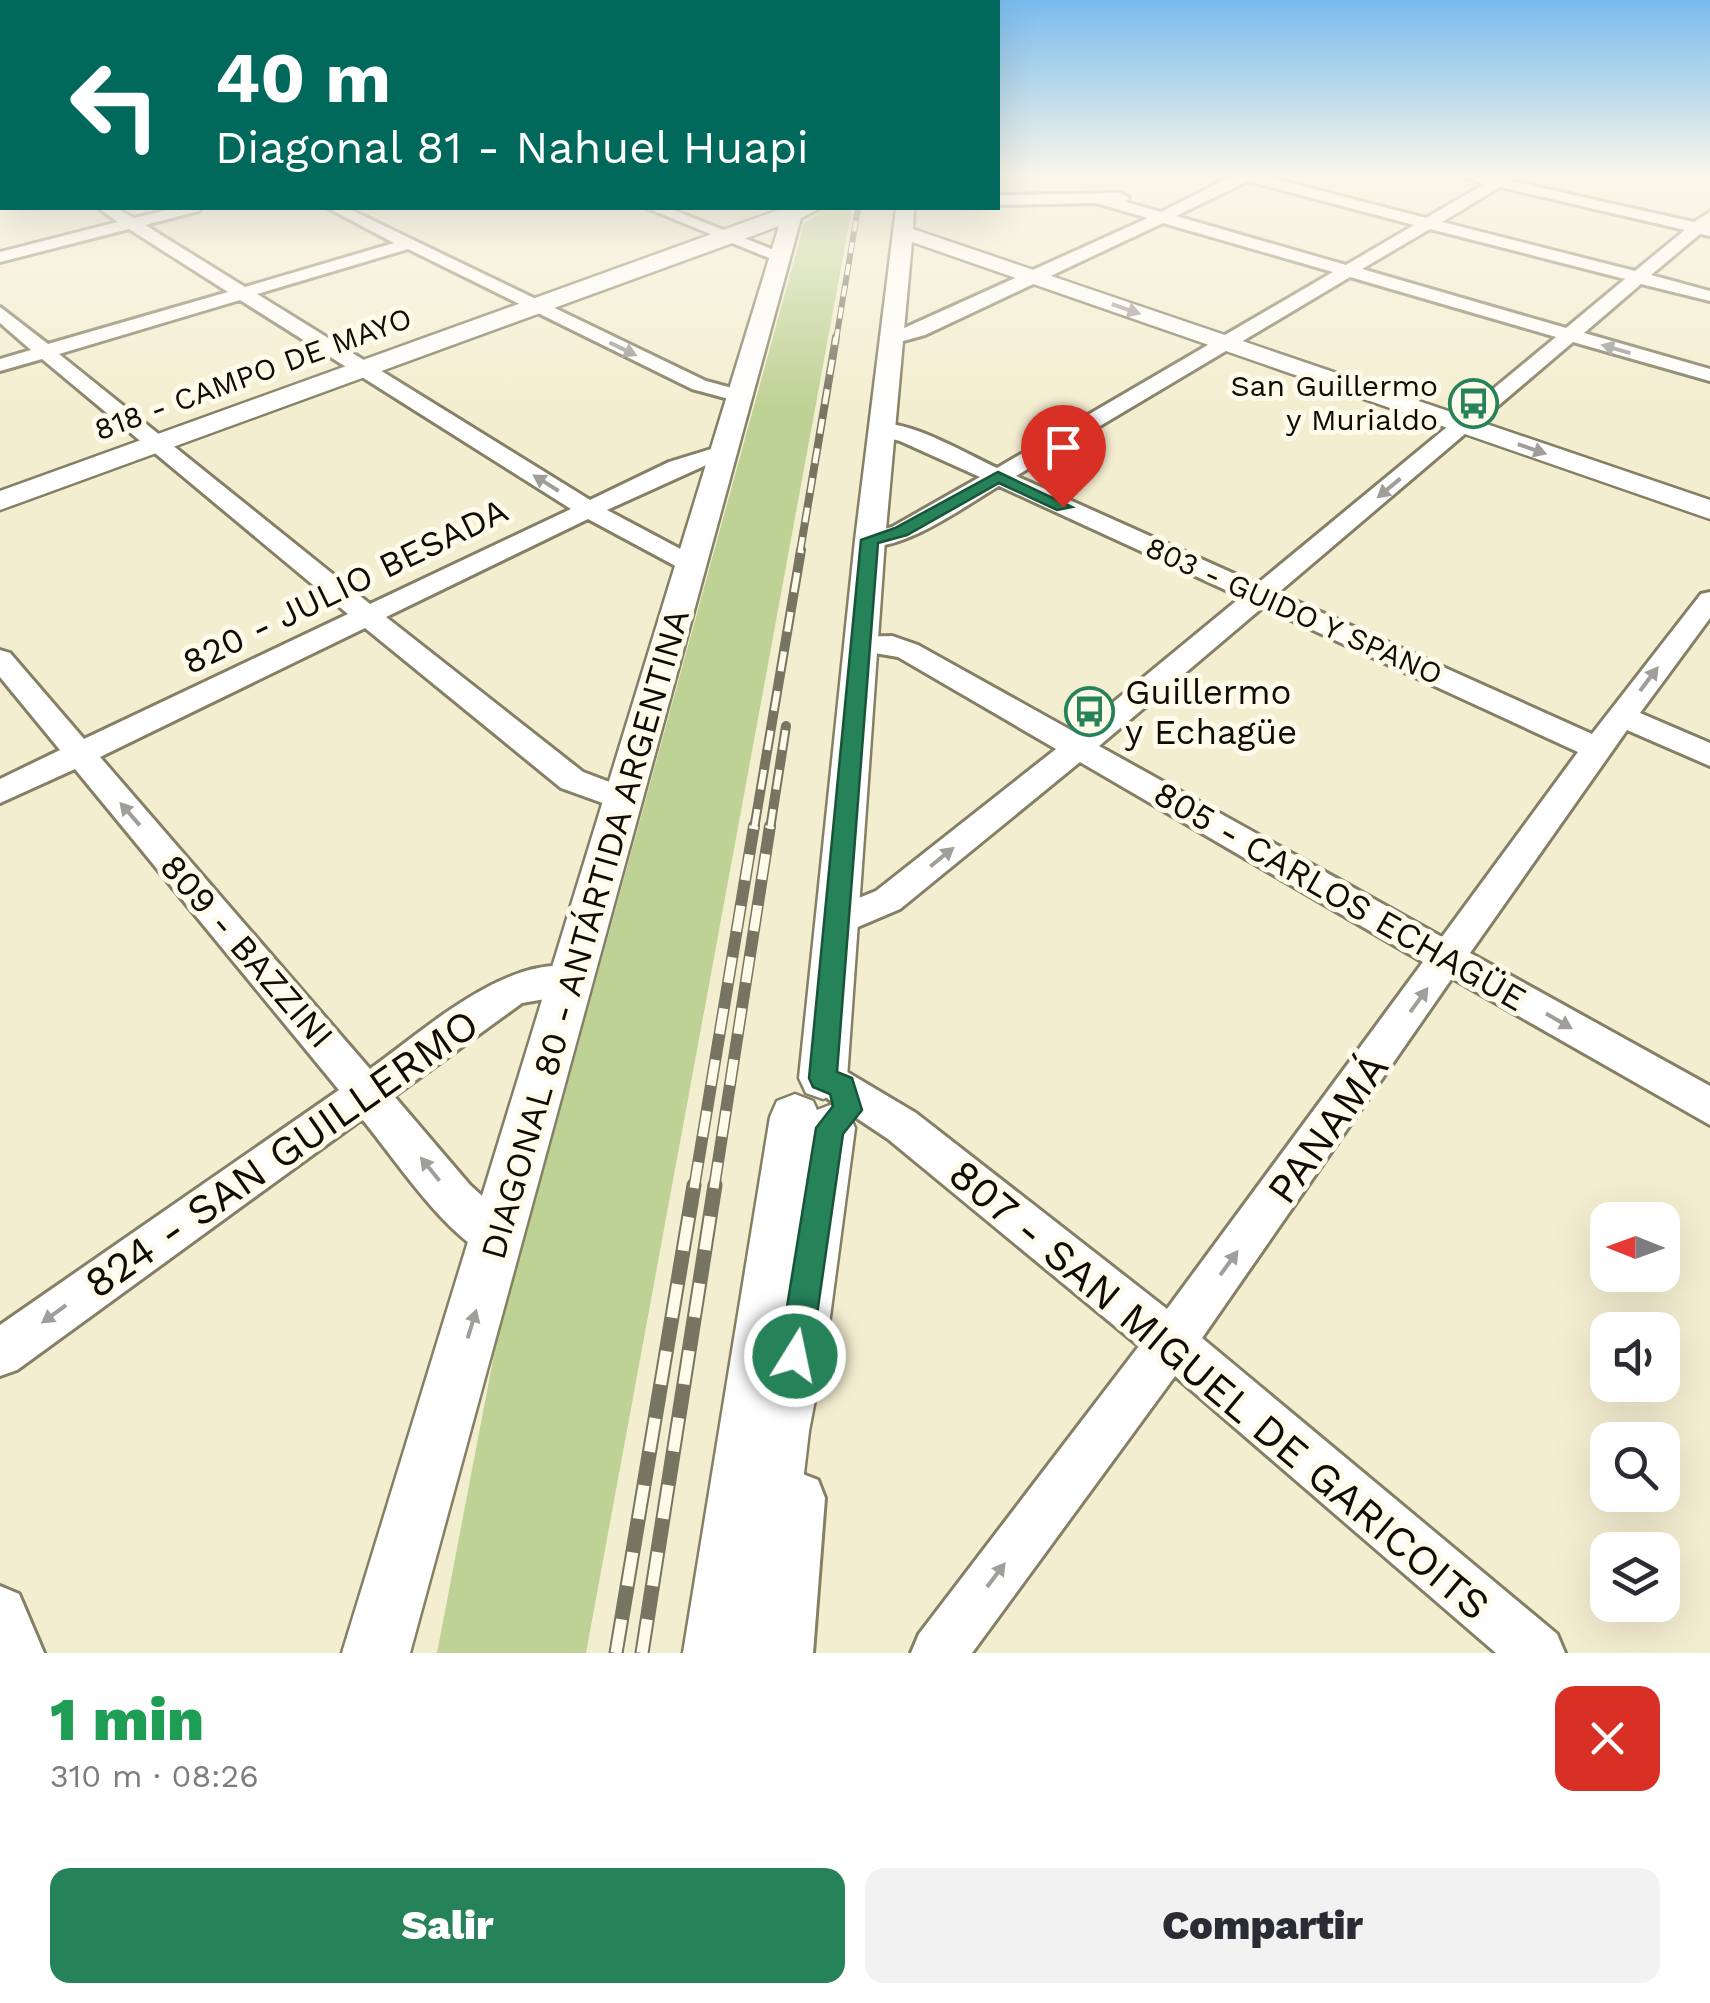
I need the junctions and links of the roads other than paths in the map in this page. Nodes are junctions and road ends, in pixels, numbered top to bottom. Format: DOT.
graph roads {
  1 [pos="176,252"];
  2 [pos="380,252"];
  3 [pos="425,252"];
  4 [pos="683,252"];
  5 [pos="770,252"];
  6 [pos="782,252"];
  7 [pos="900,252"];
  8 [pos="976,252"];
  9 [pos="1089,252"];
  10 [pos="1284,252"];
  11 [pos="1381,252"];
  12 [pos="1541,252"];
  13 [pos="1670,252"];
  14 [pos="780,256"];
  15 [pos="1350,271"];
  16 [pos="1636,277"];
  17 [pos="1035,278"];
  18 [pos="240,293"];
  19 [pos="1710,296"];
  20 [pos="535,306"];
  21 [pos="0,313"];
  22 [pos="1569,335"];
  23 [pos="892,338"];
  24 [pos="1226,344"];
  25 [pos="46,352"];
  26 [pos="0,365"];
  27 [pos="364,369"];
  28 [pos="1710,376"];
  29 [pos="740,396"];
  30 [pos="1464,425"];
  31 [pos="880,428"];
  32 [pos="153,444"];
  33 [pos="724,452"];
  34 [pos="998,477"];
  35 [pos="0,501"];
  36 [pos="588,509"];
  37 [pos="1710,510"];
  38 [pos="870,540"];
  39 [pos="692,565"];
  40 [pos="1260,596"];
  41 [pos="1710,600"];
  42 [pos="364,615"];
  43 [pos="861,643"];
  44 [pos="0,659"];
  45 [pos="1621,716"];
  46 [pos="1079,748"];
  47 [pos="1596,748"];
  48 [pos="79,754"];
  49 [pos="1710,754"];
  50 [pos="0,792"];
  51 [pos="624,800"];
  52 [pos="839,921"];
  53 [pos="1450,958"];
  54 [pos="573,980"];
  55 [pos="366,1090"];
  56 [pos="825,1107"];
  57 [pos="1710,1108"];
  58 [pos="498,1239"];
  59 [pos="800,1332"];
  60 [pos="1171,1342"];
  61 [pos="0,1352"];
  62 [pos="452,1392"];
  63 [pos="0,1613"];
  64 [pos="17,1653"];
  65 [pos="376,1653"];
  66 [pos="403,1653"];
  67 [pos="717,1653"];
  68 [pos="749,1653"];
  69 [pos="786,1653"];
  70 [pos="938,1653"];
  71 [pos="1538,1653"];
  1 -- 18 [label="street"];
  2 -- 18 [label="street"];
  3 -- 20 [label="street"];
  4 -- 20 [label="street, 818 - CAMPO DE MAYO"];
  5 -- 14 [label="street"];
  6 -- 14 [label="street, DIAGONAL 80 - ANTÁRTIDA ARGENTINA"];
  7 -- 23 [label="street"];
  8 -- 17 [label="street"];
  9 -- 17 [label="street"];
  10 -- 15 [label="street"];
  11 -- 15 [label="street"];
  12 -- 16 [label="street"];
  13 -- 16 [label="street"];
  14 -- 29 [label="street, DIAGONAL 80 - ANTÁRTIDA ARGENTINA"];
  15 -- 22 [label="street"];
  15 -- 24 [label="street"];
  16 -- 19 [label="street"];
  16 -- 22 [label="street"];
  17 -- 23 [label="street"];
  17 -- 24 [label="street, one-way"];
  18 -- 25 [label="street"];
  18 -- 27 [label="street"];
  20 -- 27 [label="street, 818 - CAMPO DE MAYO"];
  20 -- 29 [label="street, one-way"];
  21 -- 25 [label="street"];
  28 -- 22 [label="street, one-way"];
  22 -- 30 [label="street"];
  23 -- 31 [label="street"];
  24 -- 30 [label="street"];
  24 -- 34 [label="street"];
  25 -- 26 [label="street"];
  25 -- 32 [label="street"];
  27 -- 32 [label="street, 818 - CAMPO DE MAYO"];
  36 -- 27 [label="street, one-way"];
  29 -- 33 [label="street, DIAGONAL 80 - ANTÁRTIDA ARGENTINA"];
  30 -- 37 [label="street, one-way"];
  30 -- 40 [label="street, one-way"];
  31 -- 34 [label="street, 803 - GUIDO Y SPANO"];
  31 -- 38 [label="street"];
  32 -- 35 [label="street, 818 - CAMPO DE MAYO"];
  32 -- 42 [label="street"];
  33 -- 36 [label="street, 820 - JULIO BESADA"];
  33 -- 39 [label="street, DIAGONAL 80 - ANTÁRTIDA ARGENTINA"];
  34 -- 38 [label="street"];
  34 -- 40 [label="street, 803 - GUIDO Y SPANO"];
  36 -- 39 [label="street"];
  36 -- 42 [label="street, 820 - JULIO BESADA"];
  38 -- 43 [label="street"];
  39 -- 51 [label="street, DIAGONAL 80 - ANTÁRTIDA ARGENTINA"];
  40 -- 46 [label="street"];
  40 -- 47 [label="street, 803 - GUIDO Y SPANO"];
  45 -- 41 [label="street, PANAMÁ, one-way"];
  42 -- 48 [label="street, 820 - JULIO BESADA"];
  42 -- 51 [label="street"];
  43 -- 46 [label="street, 805 - CARLOS ECHAGÜE"];
  43 -- 52 [label="street"];
  44 -- 48 [label="street, 809 - BAZZINI"];
  45 -- 47 [label="street, PANAMÁ"];
  45 -- 49 [label="street"];
  52 -- 46 [label="street, one-way"];
  46 -- 53 [label="street, 805 - CARLOS ECHAGÜE"];
  47 -- 53 [label="street, PANAMÁ"];
  48 -- 50 [label="street, 820 - JULIO BESADA"];
  55 -- 48 [label="street, 809 - BAZZINI, one-way"];
  51 -- 54 [label="street, DIAGONAL 80 - ANTÁRTIDA ARGENTINA"];
  52 -- 56 [label="street"];
  53 -- 57 [label="street, 805 - CARLOS ECHAGÜE, one-way"];
  60 -- 53 [label="street, PANAMÁ, one-way"];
  54 -- 55 [label="street, 824 - SAN GUILLERMO"];
  54 -- 58 [label="street, DIAGONAL 80 - ANTÁRTIDA ARGENTINA"];
  58 -- 55 [label="street, 809 - BAZZINI, one-way"];
  55 -- 61 [label="street, 824 - SAN GUILLERMO, one-way"];
  56 -- 59 [label="street"];
  56 -- 60 [label="street, 807 - SAN MIGUEL DE GARICOITS"];
  56 -- 67 [label="street"];
  62 -- 58 [label="street, DIAGONAL 80 - ANTÁRTIDA ARGENTINA, one-way"];
  59 -- 68 [label="street"];
  59 -- 69 [label="street"];
  70 -- 60 [label="street, PANAMÁ, one-way"];
  60 -- 71 [label="street, 807 - SAN MIGUEL DE GARICOITS"];
  62 -- 65 [label="street, DIAGONAL 80 - ANTÁRTIDA ARGENTINA"];
  62 -- 66 [label="street"];
  63 -- 64 [label="street"];
}
